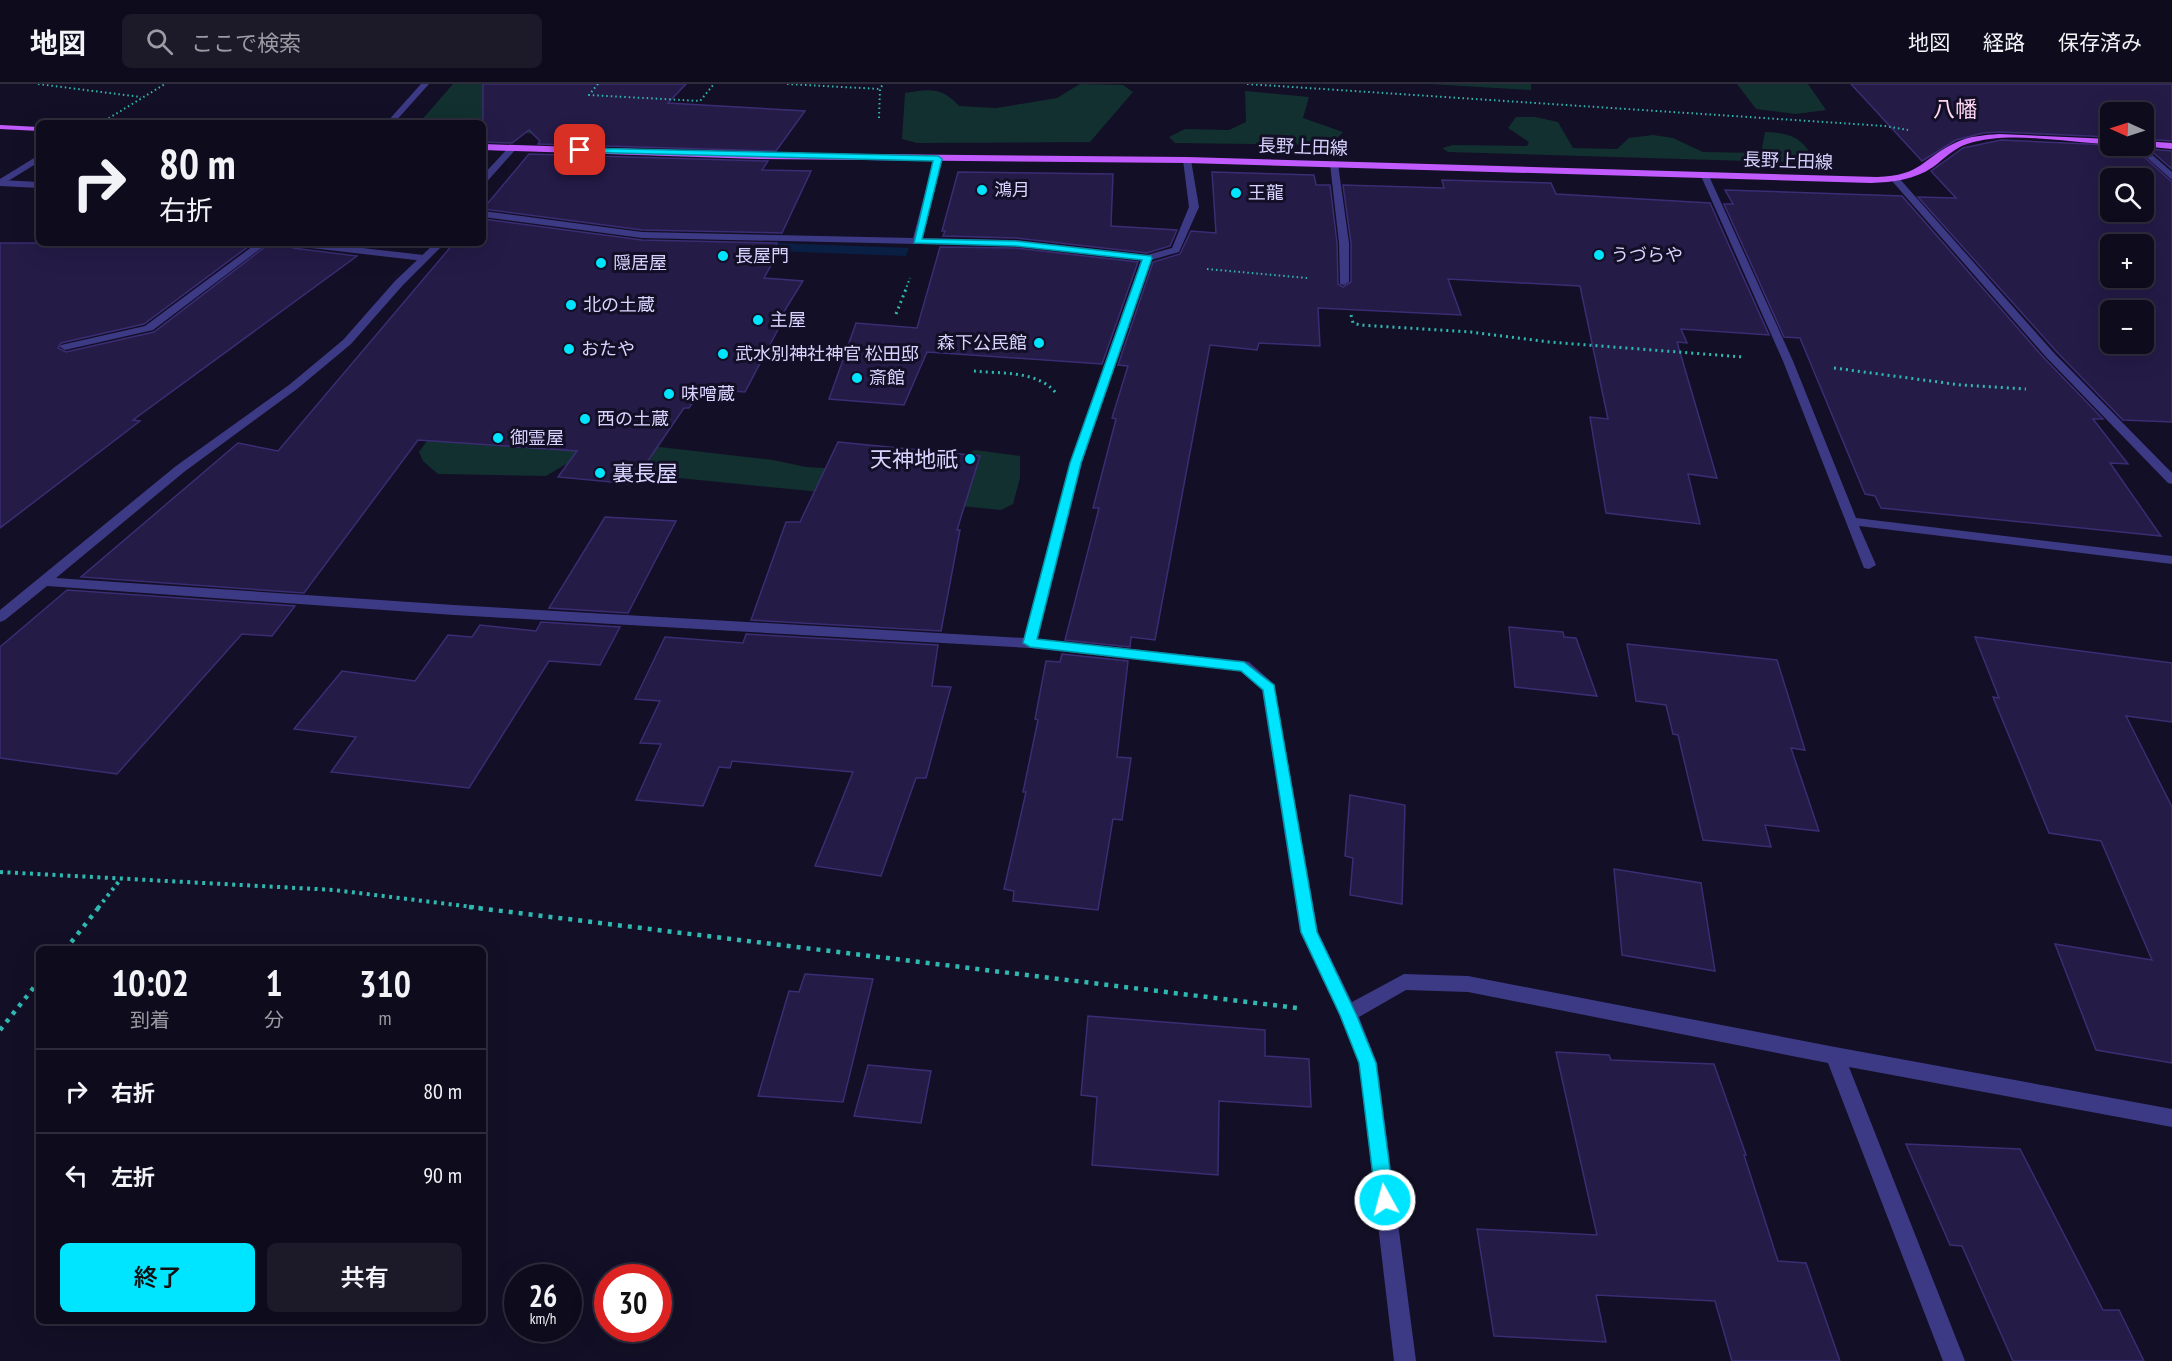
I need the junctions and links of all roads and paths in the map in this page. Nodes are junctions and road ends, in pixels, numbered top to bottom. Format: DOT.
graph roads {
  1 [pos="38,84"];
  2 [pos="165,84"];
  3 [pos="426,84"];
  4 [pos="598,84"];
  5 [pos="714,84"];
  6 [pos="787,84"];
  7 [pos="1247,84"];
  8 [pos="880,89"];
  9 [pos="141,97"];
  10 [pos="105,120"];
  11 [pos="393,120"];
  12 [pos="0,127"];
  13 [pos="36,129"];
  14 [pos="1907,130"];
  15 [pos="2100,142"];
  16 [pos="2154,145"];
  17 [pos="2172,146"];
  18 [pos="486,147"];
  19 [pos="513,148"];
  20 [pos="2149,156"];
  21 [pos="938,159"];
  22 [pos="36,160"];
  23 [pos="1187,160"];
  24 [pos="1334,164"];
  25 [pos="1705,176"];
  26 [pos="486,177"];
  27 [pos="2172,177"];
  28 [pos="1895,179"];
  29 [pos="0,183"];
  30 [pos="36,185"];
  31 [pos="486,214"];
  32 [pos="917,241"];
  33 [pos="259,246"];
  34 [pos="318,246"];
  35 [pos="437,246"];
  36 [pos="423,258"];
  37 [pos="1148,258"];
  38 [pos="1344,282"];
  39 [pos="65,347"];
  40 [pos="1788,360"];
  41 [pos="974,371"];
  42 [pos="2084,390"];
  43 [pos="1085,439"];
  44 [pos="2172,480"];
  45 [pos="1851,521"];
  46 [pos="2172,560"];
  47 [pos="1869,565"];
  48 [pos="43,581"];
  49 [pos="0,617"];
  50 [pos="1030,643"];
  51 [pos="0,872"];
  52 [pos="121,879"];
  53 [pos="67,946"];
  54 [pos="36,985"];
  55 [pos="1348,1014"];
  56 [pos="0,1030"];
  57 [pos="1835,1056"];
  58 [pos="2172,1118"];
  59 [pos="1405,1361"];
  60 [pos="1954,1361"];
  1 -- 9 [label="path"];
  2 -- 9 [label="path"];
  3 -- 11 [label="street"];
  4 -- 5 [label="path"];
  6 -- 8 [label="path"];
  7 -- 14 [label="path"];
  9 -- 10 [label="path"];
  12 -- 13 [label="main road"];
  15 -- 28 [label="main road, 長野上田線"];
  16 -- 17 [label="main road"];
  18 -- 19 [label="main road, 長野上田線"];
  19 -- 21 [label="main road, 長野上田線"];
  19 -- 26 [label="street"];
  20 -- 27 [label="street"];
  21 -- 23 [label="main road, 長野上田線"];
  21 -- 32 [label="street"];
  22 -- 29 [label="street"];
  23 -- 24 [label="main road, 長野上田線"];
  23 -- 37 [label="street"];
  24 -- 25 [label="main road, 長野上田線"];
  24 -- 38 [label="street"];
  25 -- 28 [label="main road, 長野上田線"];
  25 -- 40 [label="street"];
  28 -- 42 [label="street"];
  29 -- 30 [label="street"];
  31 -- 32 [label="street"];
  32 -- 37 [label="street"];
  33 -- 39 [label="street"];
  34 -- 36 [label="street"];
  35 -- 36 [label="street"];
  36 -- 48 [label="street"];
  37 -- 38 [label="path"];
  37 -- 43 [label="street"];
  38 -- 40 [label="path"];
  40 -- 42 [label="path"];
  40 -- 45 [label="street"];
  41 -- 43 [label="path"];
  42 -- 44 [label="street"];
  43 -- 50 [label="street"];
  45 -- 46 [label="street"];
  45 -- 47 [label="street"];
  48 -- 49 [label="street"];
  48 -- 50 [label="street"];
  50 -- 55 [label="street"];
  51 -- 52 [label="path"];
  52 -- 53 [label="path"];
  52 -- 55 [label="path"];
  54 -- 56 [label="path"];
  55 -- 57 [label="street"];
  55 -- 59 [label="street"];
  57 -- 58 [label="street"];
  57 -- 60 [label="street"];
}
